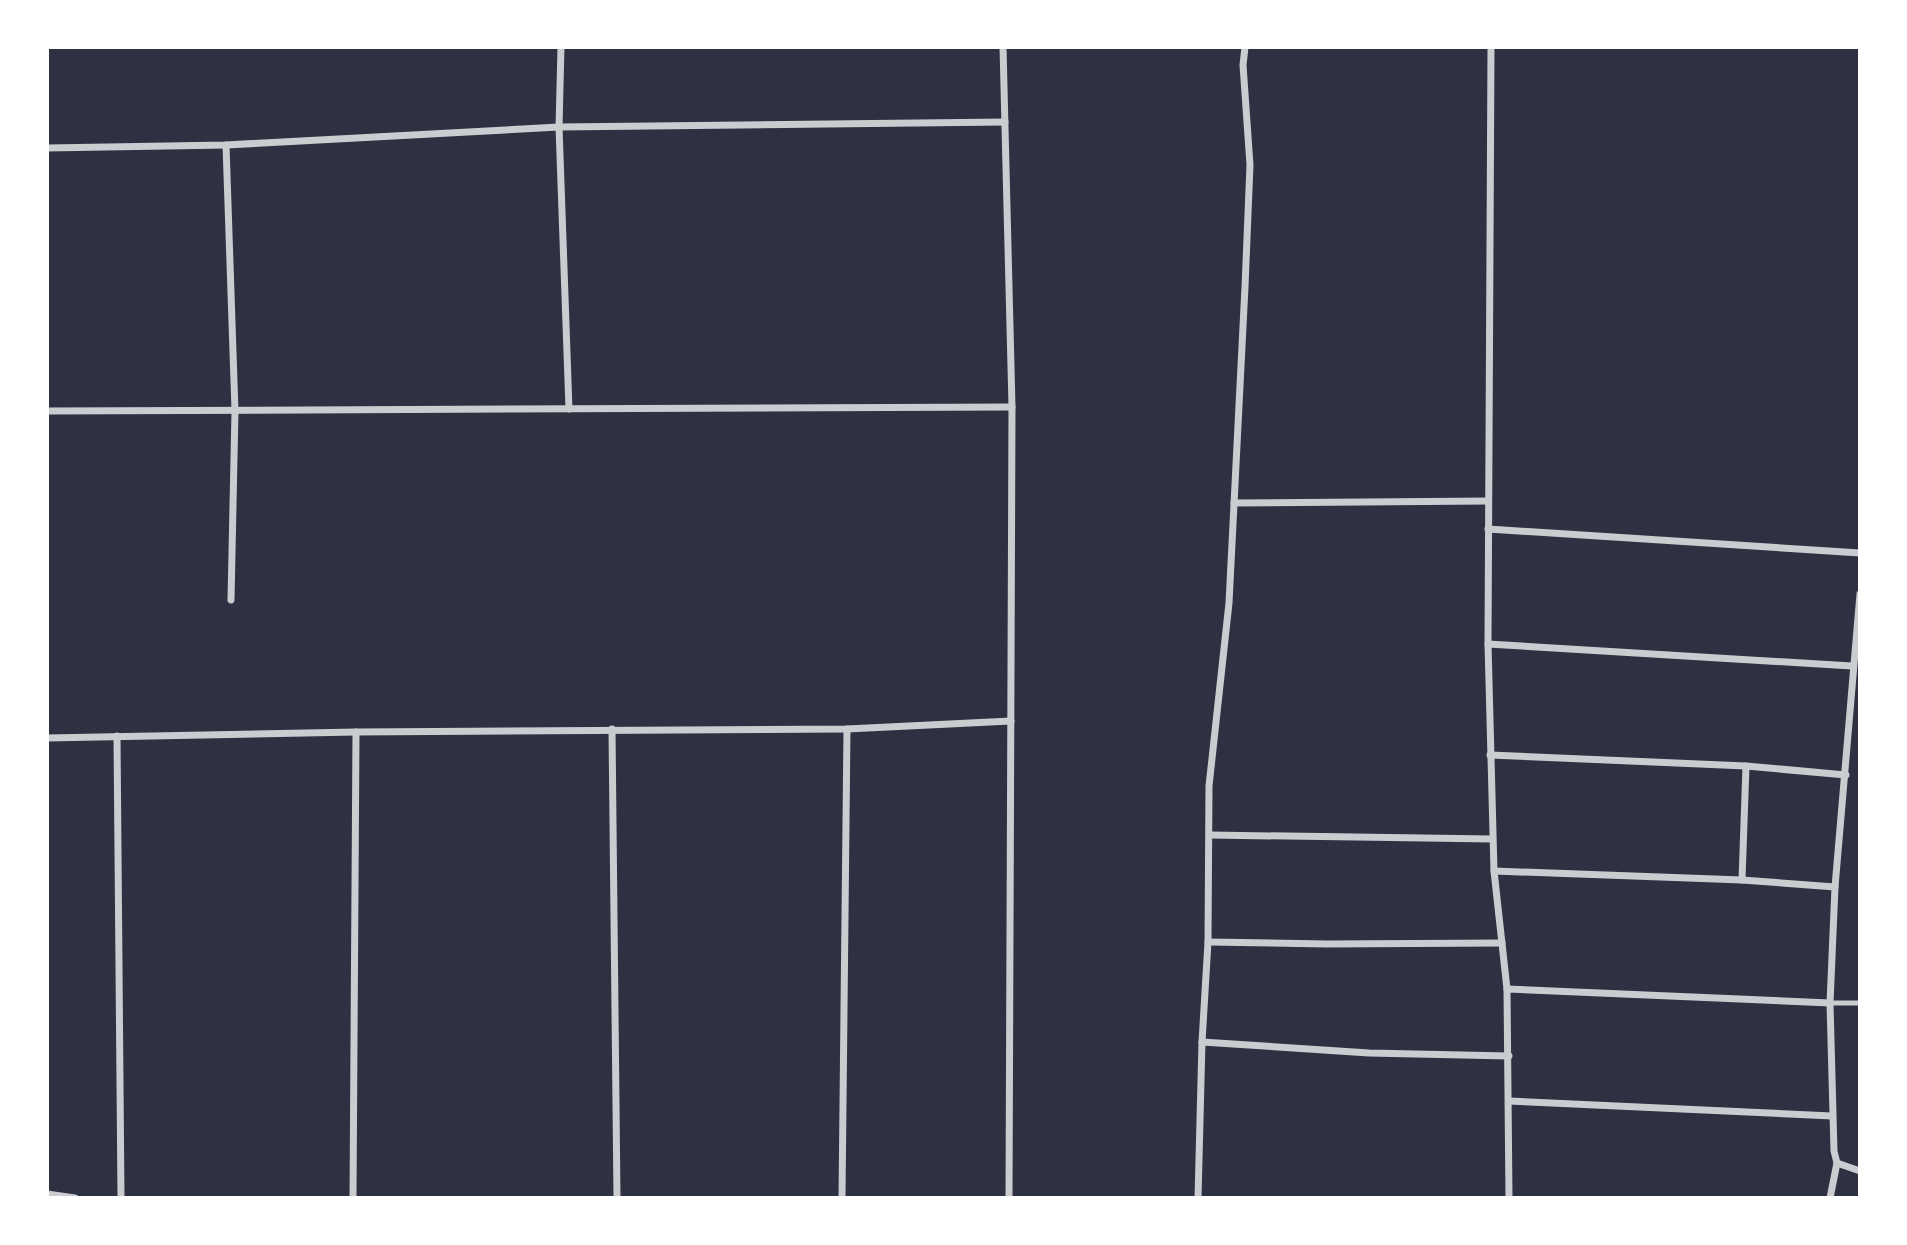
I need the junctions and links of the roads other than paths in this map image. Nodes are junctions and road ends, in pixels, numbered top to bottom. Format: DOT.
graph roads {
  1 [pos="561,47"];
  2 [pos="1003,47"];
  3 [pos="1245,47"];
  4 [pos="1491,47"];
  5 [pos="1005,122"];
  6 [pos="559,127"];
  7 [pos="226,145"];
  8 [pos="47,148"];
  9 [pos="1012,407"];
  10 [pos="569,410"];
  11 [pos="47,411"];
  12 [pos="235,411"];
  13 [pos="1488,501"];
  14 [pos="1234,503"];
  15 [pos="1488,529"];
  16 [pos="1860,553"];
  17 [pos="1860,594"];
  18 [pos="230,600"];
  19 [pos="1488,645"];
  20 [pos="1852,666"];
  21 [pos="1011,721"];
  22 [pos="612,729"];
  23 [pos="847,729"];
  24 [pos="356,732"];
  25 [pos="117,736"];
  26 [pos="47,738"];
  27 [pos="1490,755"];
  28 [pos="1746,766"];
  29 [pos="1846,775"];
  30 [pos="1210,835"];
  31 [pos="1492,839"];
  32 [pos="1494,871"];
  33 [pos="1742,880"];
  34 [pos="1835,887"];
  35 [pos="1208,942"];
  36 [pos="1502,943"];
  37 [pos="1507,989"];
  38 [pos="1830,1003"];
  39 [pos="1860,1003"];
  40 [pos="1202,1042"];
  41 [pos="1509,1056"];
  42 [pos="1509,1101"];
  43 [pos="1832,1116"];
  44 [pos="1837,1163"];
  45 [pos="1860,1171"];
  46 [pos="47,1194"];
  47 [pos="75,1198"];
  48 [pos="121,1198"];
  49 [pos="353,1198"];
  50 [pos="617,1198"];
  51 [pos="842,1198"];
  52 [pos="1009,1198"];
  53 [pos="1198,1198"];
  54 [pos="1510,1198"];
  55 [pos="1830,1198"];
  1 -- 6 [label="street"];
  2 -- 5 [label="street"];
  3 -- 14 [label="street"];
  4 -- 13 [label="street"];
  5 -- 6 [label="street"];
  5 -- 9 [label="street"];
  6 -- 7 [label="street"];
  6 -- 10 [label="street"];
  7 -- 8 [label="street"];
  7 -- 12 [label="street"];
  9 -- 10 [label="street"];
  9 -- 21 [label="street"];
  10 -- 12 [label="street"];
  11 -- 12 [label="street"];
  12 -- 18 [label="street"];
  13 -- 14 [label="street"];
  13 -- 15 [label="street"];
  14 -- 30 [label="street"];
  15 -- 16 [label="street"];
  15 -- 19 [label="street"];
  17 -- 20 [label="street"];
  19 -- 20 [label="street"];
  19 -- 27 [label="street"];
  20 -- 29 [label="street"];
  21 -- 23 [label="street"];
  21 -- 52 [label="street"];
  22 -- 23 [label="street"];
  22 -- 24 [label="street"];
  22 -- 50 [label="street"];
  23 -- 51 [label="street"];
  24 -- 25 [label="street"];
  24 -- 49 [label="street"];
  25 -- 26 [label="street"];
  25 -- 48 [label="street"];
  27 -- 28 [label="street"];
  27 -- 31 [label="street"];
  28 -- 29 [label="street"];
  28 -- 33 [label="street"];
  29 -- 34 [label="street"];
  30 -- 31 [label="street"];
  30 -- 35 [label="street"];
  31 -- 32 [label="street"];
  32 -- 33 [label="street"];
  32 -- 36 [label="street"];
  33 -- 34 [label="street"];
  34 -- 38 [label="street"];
  35 -- 36 [label="street"];
  35 -- 40 [label="street"];
  36 -- 37 [label="street"];
  37 -- 38 [label="street"];
  37 -- 41 [label="street"];
  38 -- 39 [label="lane"];
  38 -- 43 [label="street"];
  40 -- 41 [label="street"];
  40 -- 53 [label="street"];
  41 -- 42 [label="street"];
  42 -- 43 [label="street"];
  42 -- 54 [label="street"];
  43 -- 44 [label="street"];
  44 -- 45 [label="street"];
  44 -- 55 [label="street"];
  46 -- 47 [label="street"];
}
